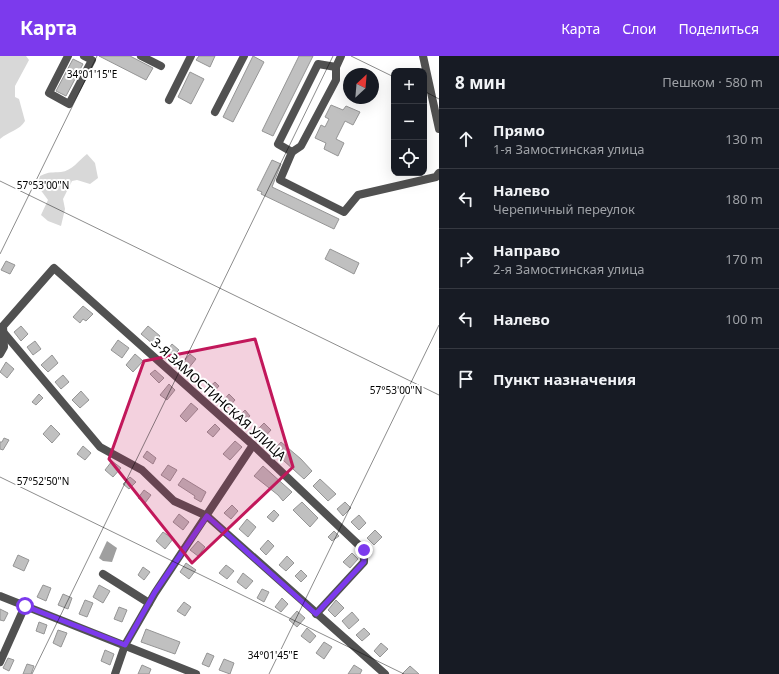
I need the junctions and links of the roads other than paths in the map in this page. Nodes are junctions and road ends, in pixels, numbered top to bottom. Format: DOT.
graph roads {
  1 [pos="68,56"];
  2 [pos="84,56"];
  3 [pos="141,56"];
  4 [pos="191,56"];
  5 [pos="244,56"];
  6 [pos="341,56"];
  7 [pos="423,56"];
  8 [pos="151,58"];
  9 [pos="161,66"];
  10 [pos="336,67"];
  11 [pos="169,100"];
  12 [pos="215,112"];
  13 [pos="439,129"];
  14 [pos="292,152"];
  15 [pos="439,173"];
  16 [pos="2,333"];
  17 [pos="0,354"];
  18 [pos="253,445"];
  19 [pos="207,516"];
  20 [pos="103,574"];
  21 [pos="0,596"];
  22 [pos="149,603"];
  23 [pos="25,606"];
  24 [pos="316,614"];
  25 [pos="125,645"];
  26 [pos="0,662"];
  27 [pos="115,674"];
  28 [pos="196,674"];
  29 [pos="385,674"];
  1 -- 2 [label="street"];
  3 -- 8 [label="street"];
  4 -- 11 [label="street"];
  5 -- 12 [label="street"];
  6 -- 10 [label="street"];
  7 -- 13 [label="street"];
  8 -- 9 [label="street"];
  10 -- 14 [label="street"];
  10 -- 14 [label="street"];
  14 -- 15 [label="street"];
  16 -- 17 [label="street"];
  16 -- 18 [label="street, 3-Я ЗАМОСТИНСКАЯ УЛИЦА"];
  16 -- 19 [label="street"];
  18 -- 19 [label="street"];
  18 -- 24 [label="street, 3-Я ЗАМОСТИНСКАЯ УЛИЦА"];
  19 -- 22 [label="street"];
  19 -- 24 [label="street"];
  20 -- 22 [label="street"];
  21 -- 23 [label="street"];
  22 -- 25 [label="street"];
  23 -- 25 [label="street"];
  23 -- 26 [label="street"];
  24 -- 29 [label="street"];
  25 -- 27 [label="street"];
  25 -- 28 [label="street"];
}
